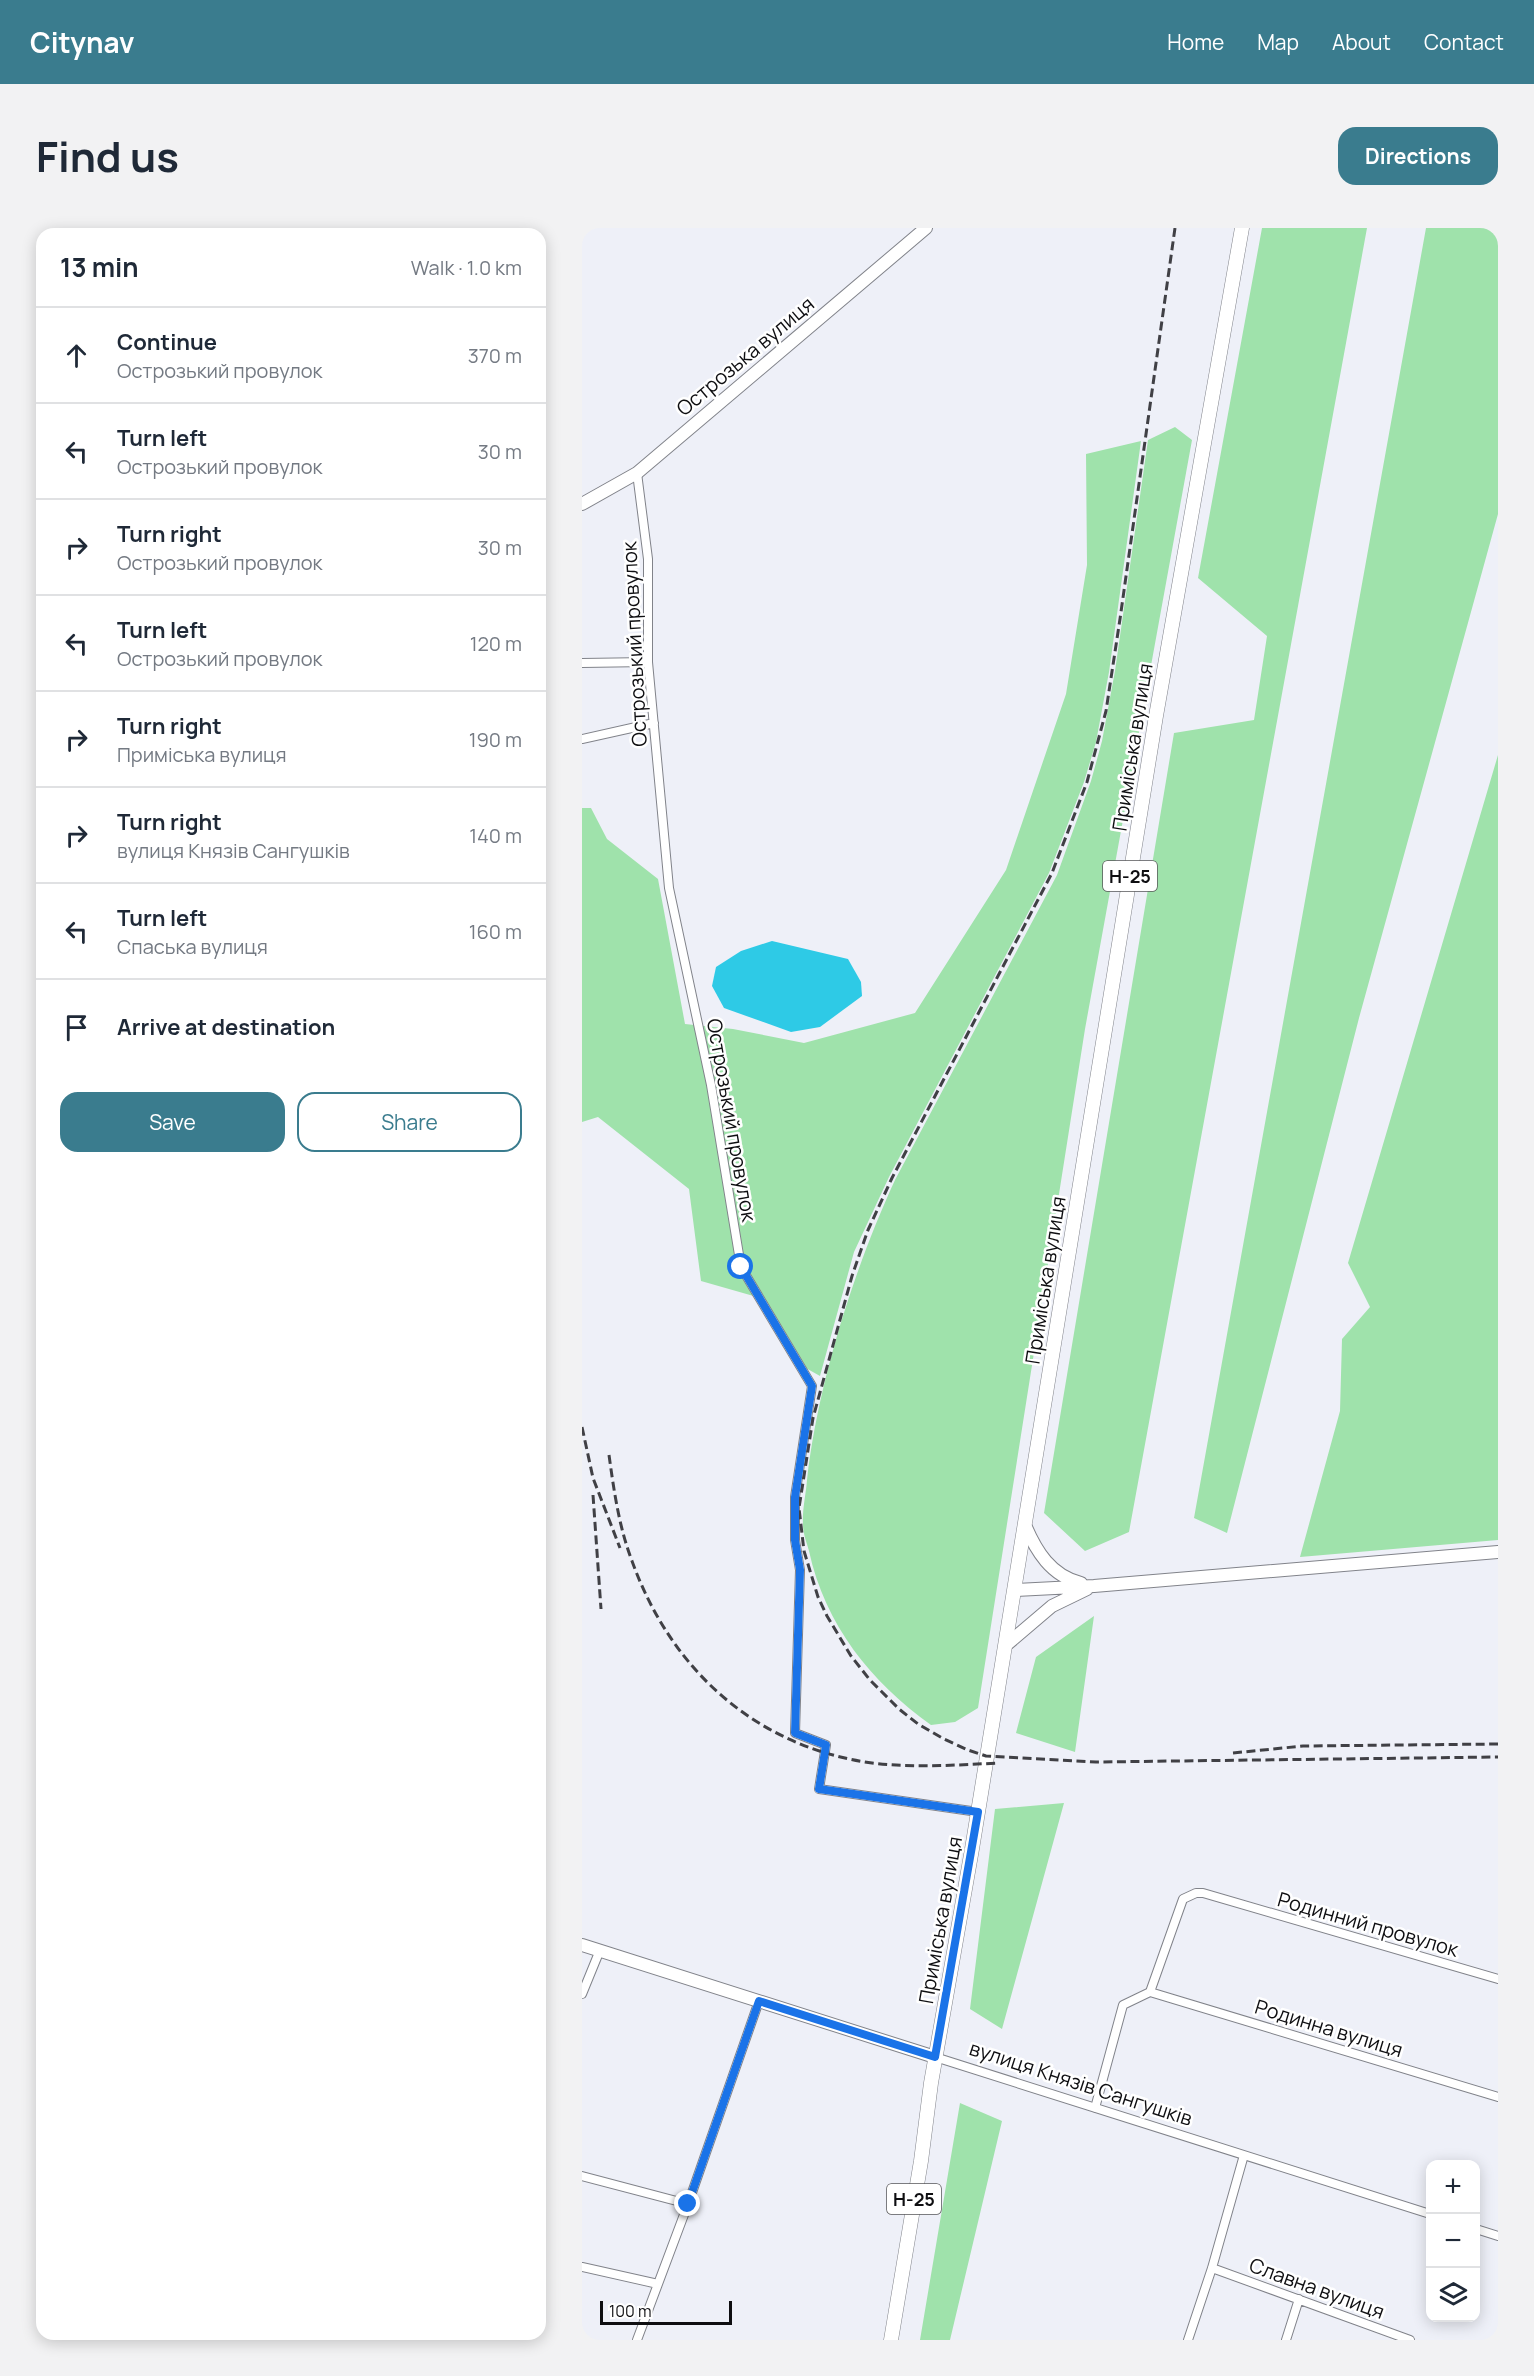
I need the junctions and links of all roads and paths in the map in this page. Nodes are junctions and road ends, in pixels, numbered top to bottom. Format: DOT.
graph roads {
  1 [pos="926,228"];
  2 [pos="1242,228"];
  3 [pos="638,473"];
  4 [pos="582,504"];
  5 [pos="648,662"];
  6 [pos="582,663"];
  7 [pos="654,723"];
  8 [pos="582,739"];
  9 [pos="1025,1525"];
  10 [pos="1498,1552"];
  11 [pos="1094,1586"];
  12 [pos="1014,1590"];
  13 [pos="1005,1646"];
  14 [pos="978,1812"];
  15 [pos="582,1945"];
  16 [pos="600,1950"];
  17 [pos="1498,1979"];
  18 [pos="1150,1992"];
  19 [pos="582,1994"];
  20 [pos="759,2001"];
  21 [pos="935,2057"];
  22 [pos="1498,2097"];
  23 [pos="1095,2108"];
  24 [pos="1244,2155"];
  25 [pos="582,2176"];
  26 [pos="688,2204"];
  27 [pos="1426,2212"];
  28 [pos="1480,2230"];
  29 [pos="1498,2236"];
  30 [pos="582,2266"];
  31 [pos="1212,2268"];
  32 [pos="658,2284"];
  33 [pos="1299,2299"];
  34 [pos="637,2340"];
  35 [pos="891,2340"];
  36 [pos="1188,2340"];
  37 [pos="1286,2340"];
  38 [pos="1410,2340"];
  1 -- 3 [label="main road, Острозька вулиця"];
  2 -- 9 [label="main road, Приміська вулиця / Н-25"];
  3 -- 4 [label="main road, Острозька вулиця"];
  3 -- 5 [label="street, Острозький провулок"];
  5 -- 6 [label="street"];
  5 -- 7 [label="street, Острозький провулок"];
  7 -- 8 [label="street"];
  7 -- 14 [label="street, Острозький провулок"];
  9 -- 11 [label="main road"];
  9 -- 12 [label="main road, Приміська вулиця / Н-25"];
  10 -- 11 [label="main road"];
  11 -- 12 [label="main road"];
  11 -- 13 [label="main road"];
  12 -- 13 [label="main road, Приміська вулиця / Н-25"];
  13 -- 14 [label="main road, Приміська вулиця / Н-25"];
  14 -- 21 [label="main road, Приміська вулиця / Н-25"];
  15 -- 16 [label="main road, вулиця Князів Сангушків"];
  16 -- 19 [label="street"];
  16 -- 20 [label="main road, вулиця Князів Сангушків"];
  17 -- 18 [label="street, Родинний провулок"];
  18 -- 22 [label="street, Родинна вулиця"];
  18 -- 23 [label="street"];
  20 -- 21 [label="main road, вулиця Князів Сангушків"];
  20 -- 26 [label="street"];
  21 -- 23 [label="street, вулиця Князів Сангушків"];
  21 -- 35 [label="main road, Приміська вулиця / Н-25"];
  23 -- 24 [label="street, вулиця Князів Сангушків"];
  24 -- 27 [label="street, вулиця Князів Сангушків"];
  24 -- 31 [label="street"];
  25 -- 26 [label="street"];
  26 -- 32 [label="street"];
  28 -- 29 [label="street"];
  30 -- 32 [label="street"];
  31 -- 33 [label="street, Славна вулиця"];
  31 -- 36 [label="street"];
  32 -- 34 [label="street"];
  33 -- 37 [label="street"];
  33 -- 38 [label="street, Славна вулиця"];
}
